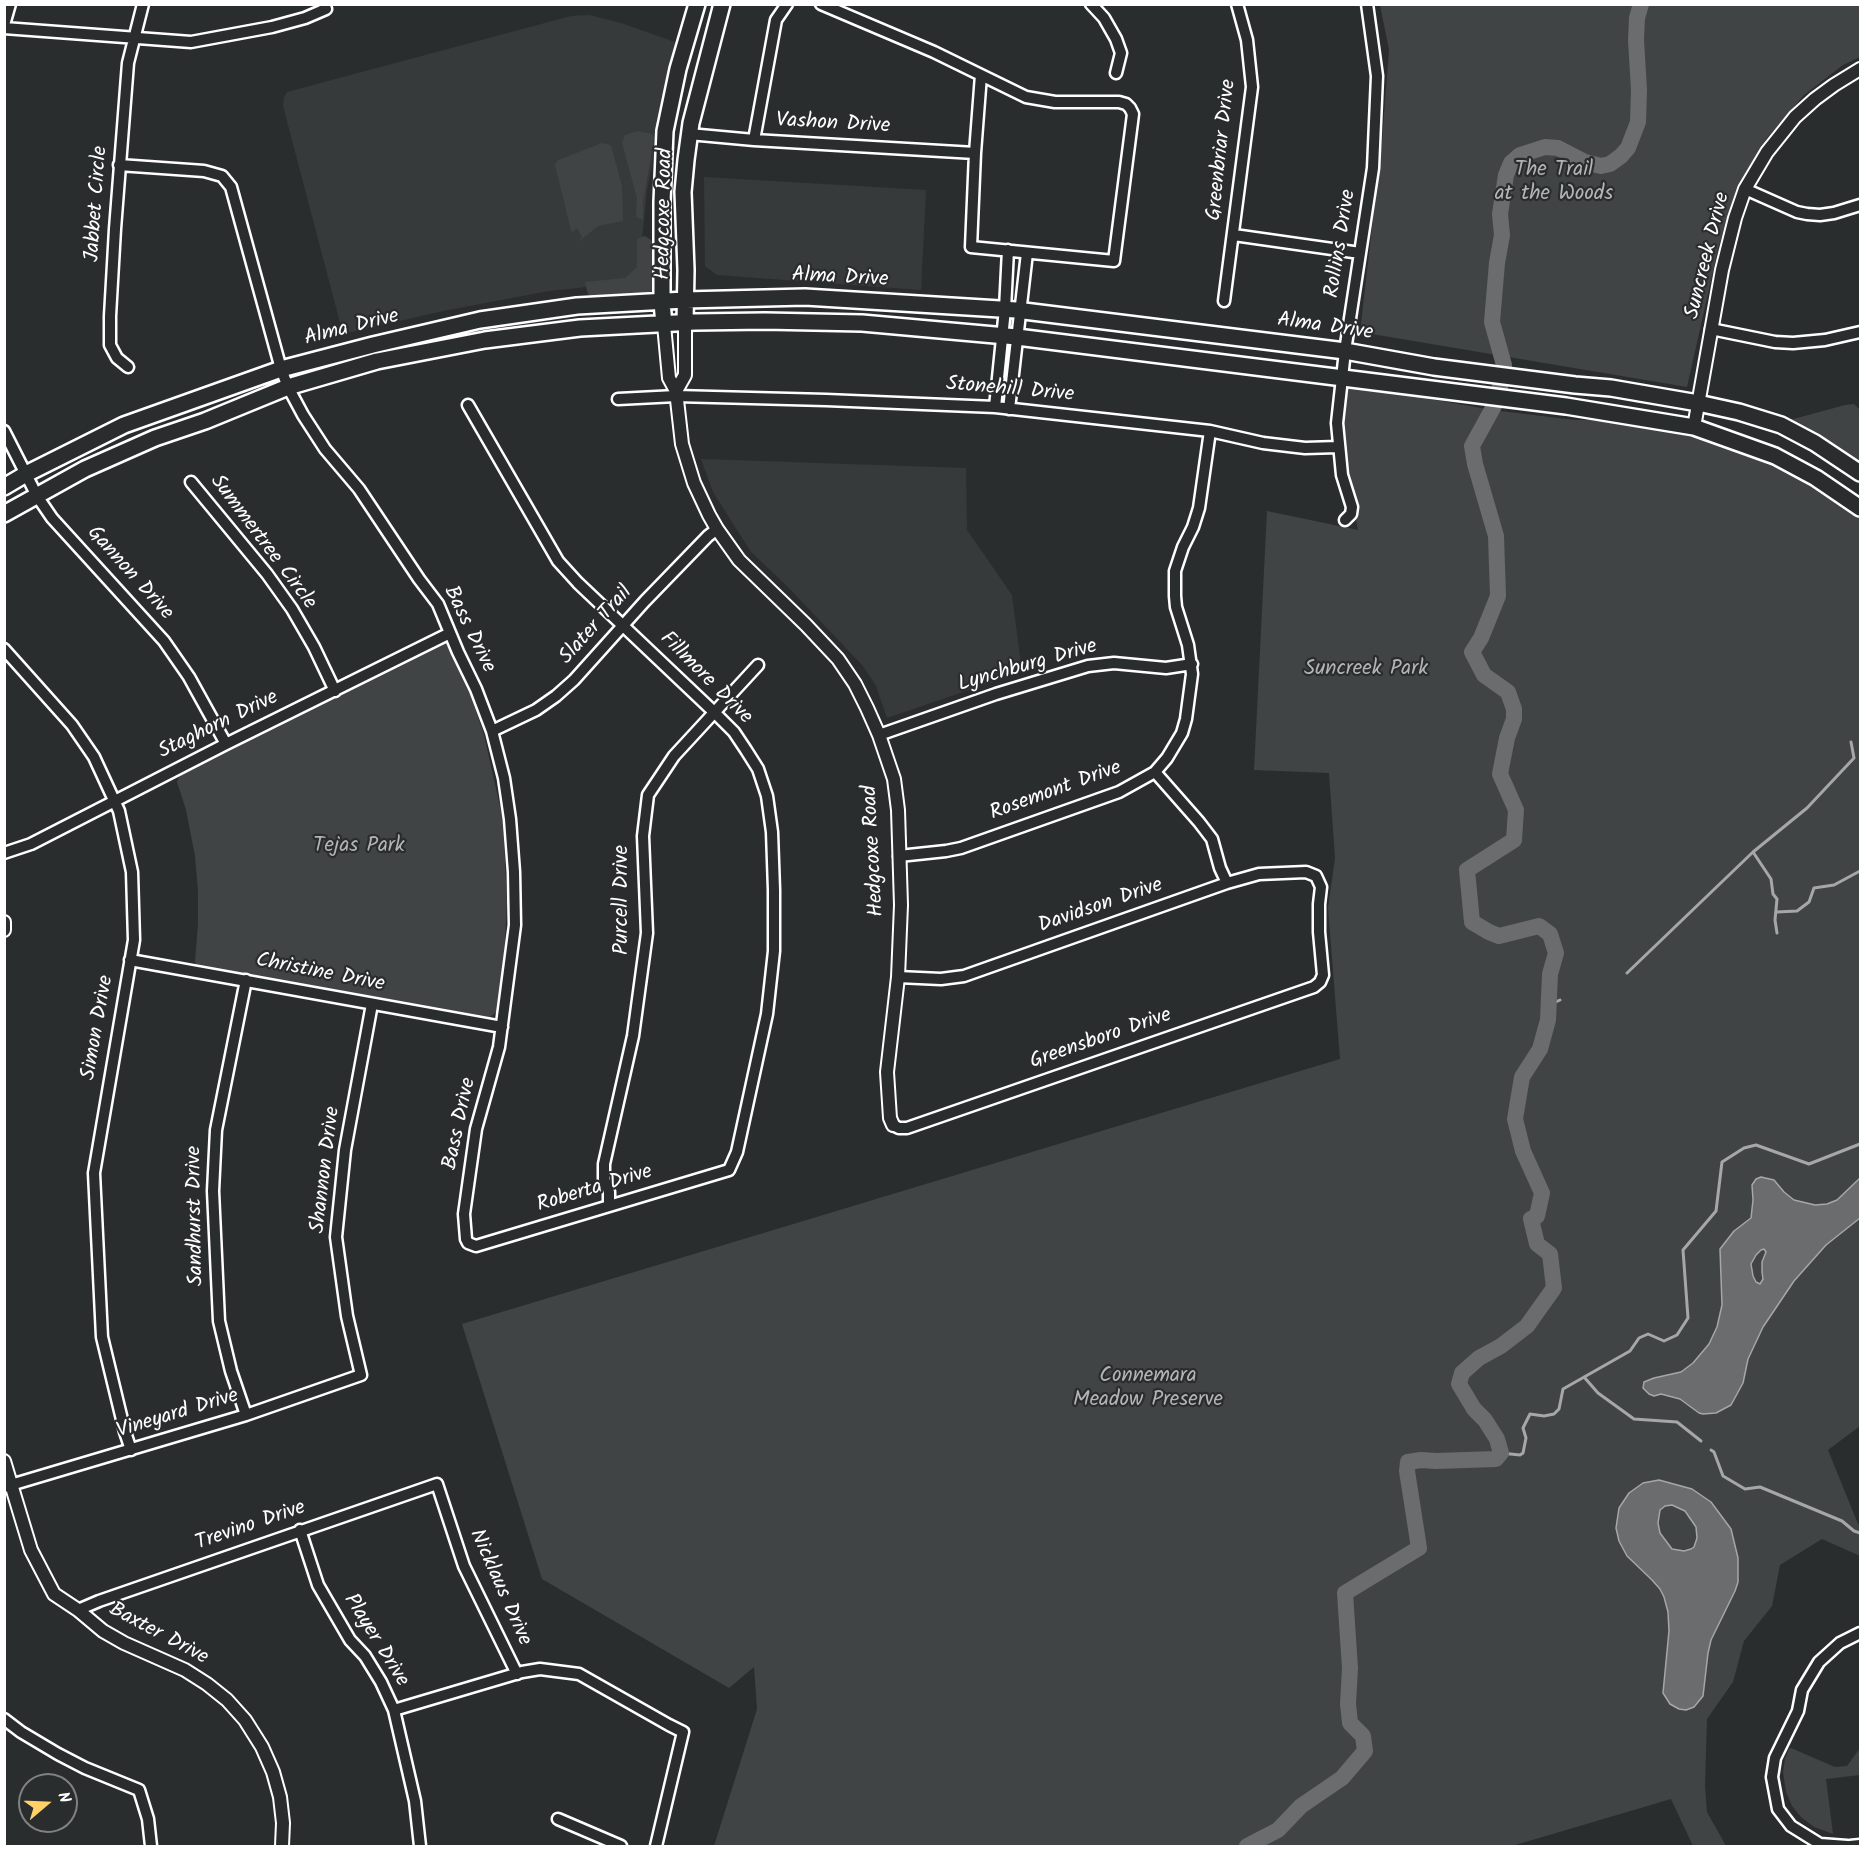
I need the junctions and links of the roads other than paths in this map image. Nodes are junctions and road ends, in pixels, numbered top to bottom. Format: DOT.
graph roads {
  1 [pos="10,4"];
  2 [pos="143,4"];
  3 [pos="697,4"];
  4 [pos="722,4"];
  5 [pos="787,4"];
  6 [pos="821,4"];
  7 [pos="1091,4"];
  8 [pos="1236,4"];
  9 [pos="1367,4"];
  10 [pos="325,7"];
  11 [pos="4,26"];
  12 [pos="134,37"];
  13 [pos="1860,69"];
  14 [pos="1116,73"];
  15 [pos="981,75"];
  16 [pos="665,131"];
  17 [pos="689,134"];
  18 [pos="754,140"];
  19 [pos="975,153"];
  20 [pos="119,165"];
  21 [pos="1745,189"];
  22 [pos="1860,205"];
  23 [pos="1234,235"];
  24 [pos="1008,250"];
  25 [pos="1027,253"];
  26 [pos="1360,253"];
  27 [pos="685,300"];
  28 [pos="863,301"];
  29 [pos="1224,301"];
  30 [pos="662,302"];
  31 [pos="1013,310"];
  32 [pos="480,320"];
  33 [pos="685,323"];
  34 [pos="862,323"];
  35 [pos="664,325"];
  36 [pos="1711,329"];
  37 [pos="1860,332"];
  38 [pos="1010,336"];
  39 [pos="485,340"];
  40 [pos="1345,351"];
  41 [pos="128,367"];
  42 [pos="281,369"];
  43 [pos="1342,377"];
  44 [pos="288,387"];
  45 [pos="676,393"];
  46 [pos="618,399"];
  47 [pos="1698,403"];
  48 [pos="468,405"];
  49 [pos="995,407"];
  50 [pos="1009,409"];
  51 [pos="1694,427"];
  52 [pos="4,431"];
  53 [pos="1210,431"];
  54 [pos="1338,447"];
  55 [pos="1860,473"];
  56 [pos="26,474"];
  57 [pos="191,482"];
  58 [pos="4,487"];
  59 [pos="37,496"];
  60 [pos="1860,508"];
  61 [pos="4,514"];
  62 [pos="1345,520"];
  63 [pos="717,530"];
  64 [pos="623,625"];
  65 [pos="450,633"];
  66 [pos="4,649"];
  67 [pos="1192,664"];
  68 [pos="758,665"];
  69 [pos="335,691"];
  70 [pos="714,712"];
  71 [pos="492,731"];
  72 [pos="879,735"];
  73 [pos="225,744"];
  74 [pos="1155,772"];
  75 [pos="114,800"];
  76 [pos="4,853"];
  77 [pos="899,856"];
  78 [pos="1227,883"];
  79 [pos="4,922"];
  80 [pos="4,930"];
  81 [pos="130,960"];
  82 [pos="898,977"];
  83 [pos="246,980"];
  84 [pos="1320,982"];
  85 [pos="372,1004"];
  86 [pos="502,1028"];
  87 [pos="893,1125"];
  88 [pos="729,1170"];
  89 [pos="609,1206"];
  90 [pos="472,1245"];
  91 [pos="361,1376"];
  92 [pos="246,1415"];
  93 [pos="131,1450"];
  94 [pos="4,1461"];
  95 [pos="437,1484"];
  96 [pos="8,1486"];
  97 [pos="300,1530"];
  98 [pos="78,1610"];
  99 [pos="1860,1633"];
  100 [pos="516,1674"];
  101 [pos="394,1710"];
  102 [pos="4,1719"];
  103 [pos="558,1820"];
  104 [pos="1860,1845"];
  105 [pos="151,1846"];
  106 [pos="282,1846"];
  107 [pos="420,1846"];
  108 [pos="621,1846"];
  109 [pos="656,1846"];
  110 [pos="1848,1846"];
  1 -- 11 [label="street"];
  2 -- 12 [label="street, Jabbet Circle"];
  3 -- 16 [label="main road, Hedgcoxe Road"];
  4 -- 17 [label="main road, Hedgcoxe Road"];
  5 -- 18 [label="street"];
  6 -- 15 [label="street"];
  7 -- 14 [label="street"];
  8 -- 23 [label="street, Greenbriar Drive"];
  9 -- 26 [label="street, Rollins Drive"];
  10 -- 12 [label="street"];
  11 -- 12 [label="street"];
  12 -- 20 [label="street, Jabbet Circle"];
  13 -- 21 [label="street, Suncreek Drive"];
  15 -- 19 [label="street"];
  15 -- 25 [label="street"];
  16 -- 17 [label="main road"];
  16 -- 30 [label="main road, Hedgcoxe Road"];
  17 -- 18 [label="street, Vashon Drive"];
  17 -- 27 [label="main road, Hedgcoxe Road"];
  18 -- 19 [label="street, Vashon Drive"];
  19 -- 24 [label="street"];
  20 -- 41 [label="street, Jabbet Circle"];
  20 -- 42 [label="street, Bass Drive"];
  21 -- 22 [label="street"];
  21 -- 36 [label="street, Suncreek Drive"];
  23 -- 26 [label="street"];
  23 -- 29 [label="street, Greenbriar Drive"];
  24 -- 25 [label="street"];
  24 -- 31 [label="street"];
  25 -- 31 [label="street"];
  26 -- 40 [label="street, Rollins Drive"];
  27 -- 28 [label="main road, Alma Drive"];
  27 -- 30 [label="main road, Alma Drive"];
  27 -- 33 [label="main road, Hedgcoxe Road"];
  28 -- 31 [label="main road, Alma Drive"];
  28 -- 34 [label="main road"];
  30 -- 32 [label="main road, Alma Drive"];
  30 -- 35 [label="main road, Hedgcoxe Road"];
  31 -- 38 [label="street"];
  31 -- 40 [label="main road, Alma Drive"];
  32 -- 39 [label="main road"];
  32 -- 42 [label="main road, Alma Drive"];
  33 -- 34 [label="main road, Alma Drive"];
  33 -- 35 [label="main road, Alma Drive"];
  33 -- 45 [label="street, Hedgcoxe Road"];
  34 -- 38 [label="main road, Alma Drive"];
  35 -- 39 [label="main road, Alma Drive"];
  35 -- 45 [label="street, Hedgcoxe Road"];
  36 -- 37 [label="street"];
  36 -- 47 [label="street, Suncreek Drive"];
  38 -- 43 [label="main road, Alma Drive"];
  38 -- 49 [label="street"];
  38 -- 50 [label="street"];
  39 -- 44 [label="main road, Alma Drive"];
  40 -- 43 [label="street, Rollins Drive"];
  40 -- 47 [label="main road, Alma Drive"];
  42 -- 44 [label="street, Bass Drive"];
  42 -- 56 [label="main road, Alma Drive"];
  43 -- 51 [label="main road, Alma Drive"];
  43 -- 54 [label="street, Rollins Drive"];
  44 -- 59 [label="main road, Alma Drive"];
  44 -- 65 [label="street, Bass Drive"];
  45 -- 46 [label="street, Stonehill Drive"];
  45 -- 49 [label="street, Stonehill Drive"];
  45 -- 63 [label="street, Hedgcoxe Road"];
  47 -- 51 [label="street, Suncreek Drive"];
  47 -- 55 [label="main road, Alma Drive"];
  48 -- 64 [label="street, Fillmore Drive"];
  49 -- 50 [label="street, Stonehill Drive"];
  50 -- 53 [label="street, Stonehill Drive"];
  51 -- 60 [label="main road, Alma Drive"];
  52 -- 56 [label="street, Gannon Drive"];
  53 -- 54 [label="street, Stonehill Drive"];
  53 -- 67 [label="street, Rosemont Drive"];
  54 -- 62 [label="street, Rollins Drive"];
  56 -- 58 [label="main road, Alma Drive"];
  56 -- 59 [label="street, Gannon Drive"];
  57 -- 69 [label="street, Summertree Circle"];
  59 -- 61 [label="main road, Alma Drive"];
  59 -- 73 [label="street, Gannon Drive"];
  63 -- 64 [label="street, Slater Trail"];
  63 -- 72 [label="street, Hedgcoxe Road"];
  64 -- 70 [label="street, Fillmore Drive"];
  64 -- 71 [label="street, Slater Trail"];
  65 -- 69 [label="street, Staghorn Drive"];
  65 -- 71 [label="street, Bass Drive"];
  66 -- 75 [label="street, Simon Drive"];
  67 -- 72 [label="street, Lynchburg Drive"];
  67 -- 74 [label="street, Rosemont Drive"];
  68 -- 70 [label="street, Purcell Drive"];
  69 -- 73 [label="street, Staghorn Drive"];
  70 -- 88 [label="street, Fillmore Drive"];
  70 -- 89 [label="street, Purcell Drive"];
  71 -- 86 [label="street, Bass Drive"];
  72 -- 77 [label="street, Hedgcoxe Road"];
  73 -- 75 [label="street, Staghorn Drive"];
  74 -- 77 [label="street, Rosemont Drive"];
  74 -- 78 [label="street"];
  75 -- 76 [label="street, Staghorn Drive"];
  75 -- 81 [label="street, Simon Drive"];
  77 -- 82 [label="street, Hedgcoxe Road"];
  78 -- 82 [label="street, Davidson Drive"];
  78 -- 84 [label="street, Davidson Drive"];
  79 -- 80 [label="street"];
  81 -- 83 [label="street, Christine Drive"];
  81 -- 93 [label="street, Simon Drive"];
  82 -- 87 [label="street, Hedgcoxe Road"];
  83 -- 85 [label="street, Christine Drive"];
  83 -- 92 [label="street, Sandhurst Drive"];
  84 -- 87 [label="street, Greensboro Drive"];
  85 -- 86 [label="street, Christine Drive"];
  85 -- 91 [label="street, Shannon Drive"];
  86 -- 90 [label="street, Bass Drive"];
  88 -- 89 [label="street, Roberta Drive"];
  89 -- 90 [label="street, Roberta Drive"];
  91 -- 92 [label="street, Vineyard Drive"];
  92 -- 93 [label="street, Vineyard Drive"];
  93 -- 96 [label="street, Vineyard Drive"];
  94 -- 96 [label="street, Baxter Drive"];
  95 -- 97 [label="street, Trevino Drive"];
  95 -- 100 [label="street, Nicklaus Drive"];
  96 -- 98 [label="street, Baxter Drive"];
  97 -- 98 [label="street, Trevino Drive"];
  97 -- 101 [label="street, Player Drive"];
  98 -- 106 [label="street, Baxter Drive"];
  99 -- 110 [label="street"];
  100 -- 101 [label="street"];
  100 -- 109 [label="street"];
  101 -- 107 [label="street, Player Drive"];
  102 -- 105 [label="street"];
  103 -- 108 [label="street"];
  104 -- 110 [label="street"];
}
